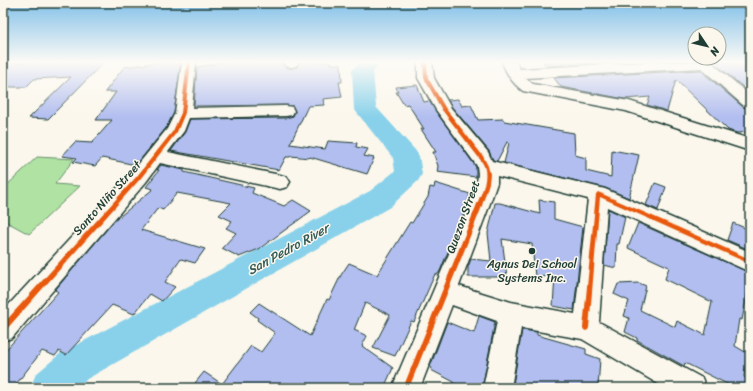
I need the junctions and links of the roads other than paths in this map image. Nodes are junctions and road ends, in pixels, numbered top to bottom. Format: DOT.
graph roads {
  1 [pos="187,80"];
  2 [pos="427,80"];
  3 [pos="519,80"];
  4 [pos="724,80"];
  5 [pos="750,103"];
  6 [pos="286,111"];
  7 [pos="183,113"];
  8 [pos="750,144"];
  9 [pos="156,156"];
  10 [pos="486,166"];
  11 [pos="280,182"];
  12 [pos="598,194"];
  13 [pos="750,262"];
  14 [pos="445,292"];
  15 [pos="511,314"];
  16 [pos="586,328"];
  17 [pos="3,329"];
  18 [pos="406,388"];
  19 [pos="497,388"];
  20 [pos="692,388"];
  1 -- 7 [label="street, Santo Niño Street"];
  2 -- 10 [label="street, Quezon Street"];
  3 -- 8 [label="street"];
  4 -- 5 [label="street"];
  6 -- 7 [label="street"];
  7 -- 9 [label="street, Santo Niño Street"];
  9 -- 11 [label="street"];
  9 -- 17 [label="street, Santo Niño Street"];
  10 -- 12 [label="street"];
  10 -- 14 [label="street, Quezon Street"];
  12 -- 13 [label="street"];
  12 -- 16 [label="street"];
  14 -- 15 [label="street"];
  14 -- 18 [label="street, Quezon Street"];
  15 -- 16 [label="street"];
  15 -- 19 [label="street"];
  16 -- 20 [label="street"];
}
